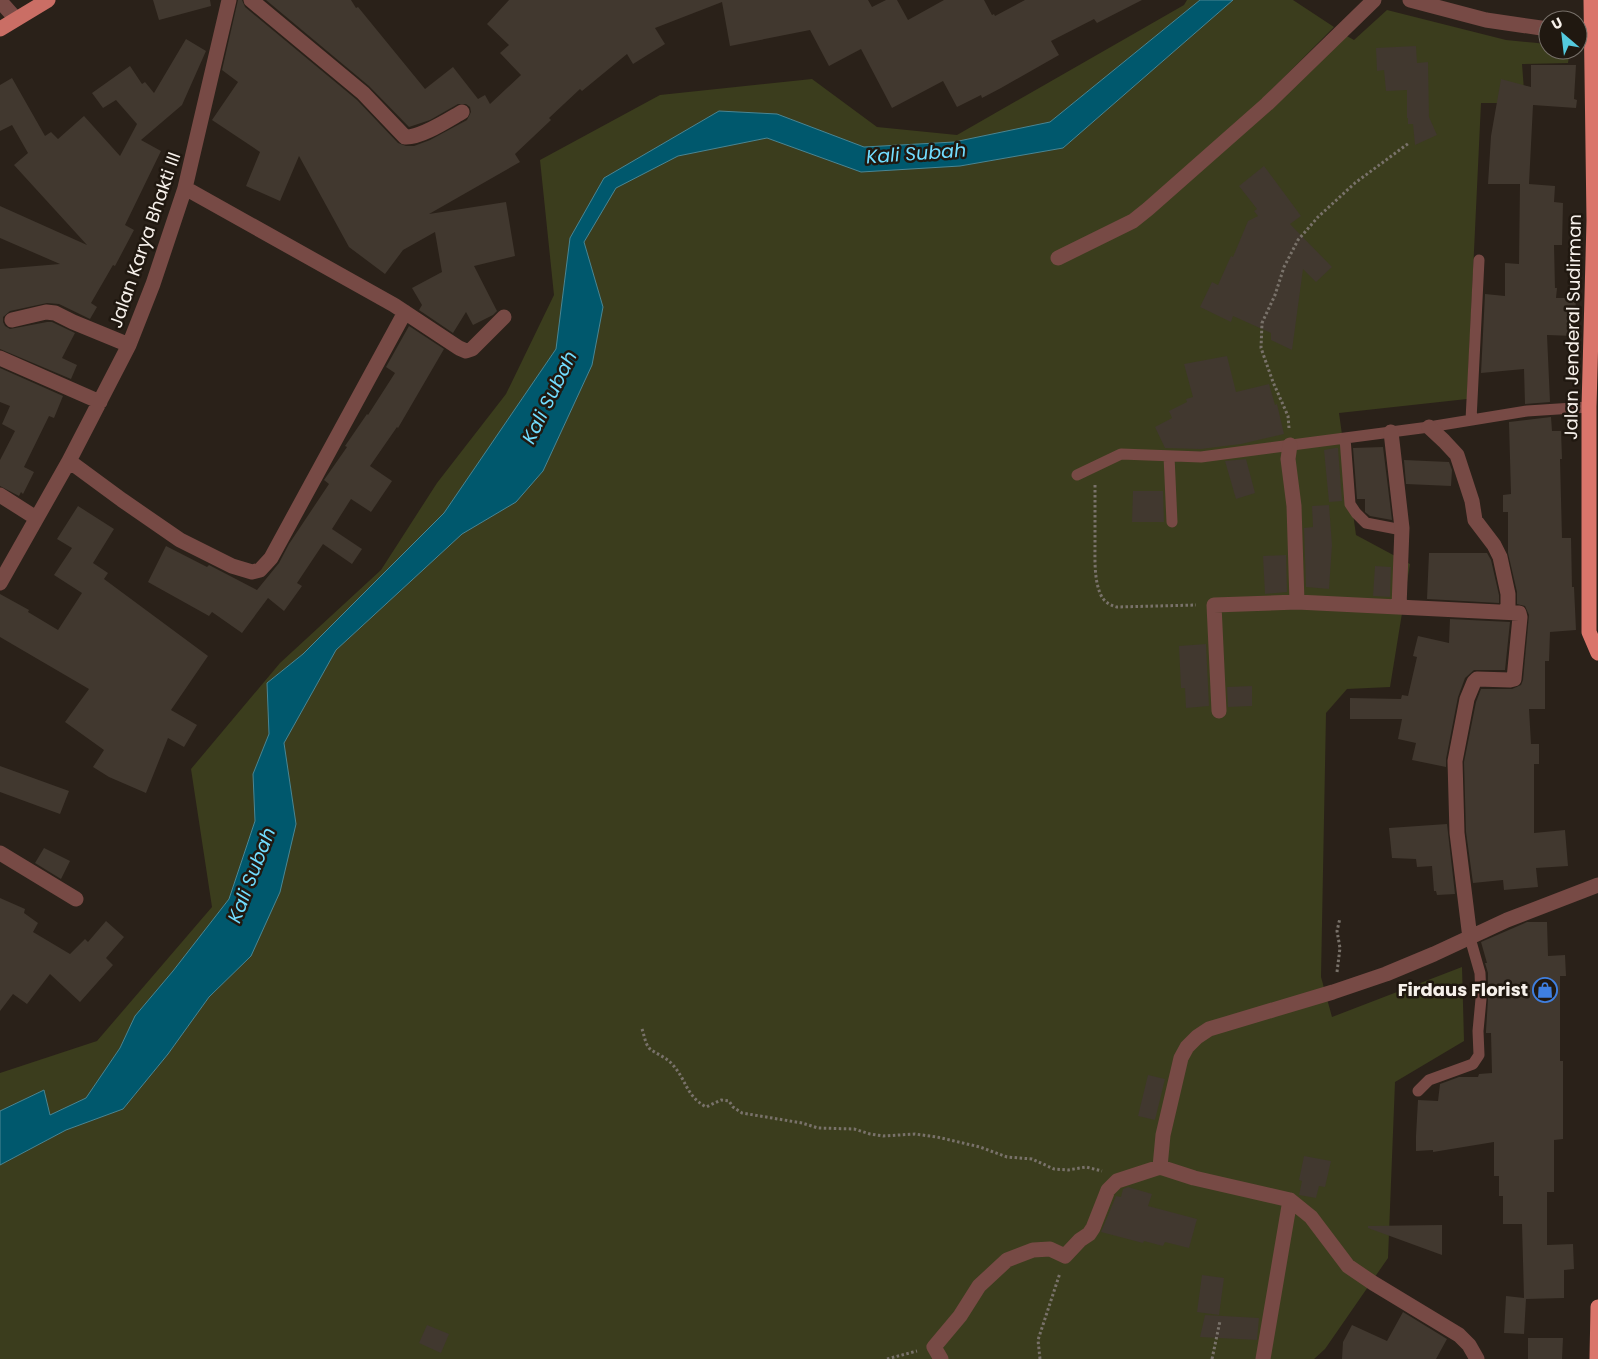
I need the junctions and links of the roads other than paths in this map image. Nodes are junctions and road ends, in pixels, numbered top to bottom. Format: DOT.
graph roads {
  1 [pos="48,0"];
  2 [pos="229,0"];
  3 [pos="251,0"];
  4 [pos="1374,0"];
  5 [pos="1410,0"];
  6 [pos="1591,0"];
  7 [pos="0,1"];
  8 [pos="1588,18"];
  9 [pos="16,20"];
  10 [pos="1538,28"];
  11 [pos="0,29"];
  12 [pos="1586,60"];
  13 [pos="462,112"];
  14 [pos="185,188"];
  15 [pos="1596,221"];
  16 [pos="1058,258"];
  17 [pos="1479,260"];
  18 [pos="405,312"];
  19 [pos="504,317"];
  20 [pos="12,320"];
  21 [pos="129,345"];
  22 [pos="0,358"];
  23 [pos="100,402"];
  24 [pos="1590,407"];
  25 [pos="1471,420"];
  26 [pos="1429,427"];
  27 [pos="1391,432"];
  28 [pos="1345,438"];
  29 [pos="1290,445"];
  30 [pos="1169,456"];
  31 [pos="70,461"];
  32 [pos="1077,475"];
  33 [pos="0,494"];
  34 [pos="36,518"];
  35 [pos="1172,522"];
  36 [pos="1402,530"];
  37 [pos="0,583"];
  38 [pos="1297,602"];
  39 [pos="1399,606"];
  40 [pos="1508,612"];
  41 [pos="1598,652"];
  42 [pos="1219,711"];
  43 [pos="0,853"];
  44 [pos="1598,885"];
  45 [pos="76,899"];
  46 [pos="1470,938"];
  47 [pos="1418,1091"];
  48 [pos="1160,1167"];
  49 [pos="1290,1200"];
  50 [pos="1598,1307"];
  51 [pos="938,1353"];
  52 [pos="1263,1359"];
  53 [pos="1477,1359"];
  54 [pos="1597,1359"];
  1 -- 9 [label="main road"];
  2 -- 14 [label="street, Jalan Karya Bhakti III"];
  3 -- 13 [label="street"];
  4 -- 16 [label="street"];
  5 -- 10 [label="street"];
  6 -- 8 [label="highway, Jalan Jenderal Sudirman"];
  7 -- 9 [label="street"];
  9 -- 11 [label="main road"];
  12 -- 15 [label="highway, Jalan Jenderal Sudirman"];
  14 -- 18 [label="street"];
  14 -- 21 [label="street, Jalan Karya Bhakti III"];
  15 -- 24 [label="highway, Jalan Jenderal Sudirman"];
  17 -- 25 [label="lane"];
  18 -- 19 [label="street"];
  18 -- 31 [label="street"];
  20 -- 21 [label="street"];
  21 -- 23 [label="street, Jalan Karya Bhakti III"];
  22 -- 23 [label="street"];
  23 -- 31 [label="street, Jalan Karya Bhakti III"];
  24 -- 25 [label="lane"];
  24 -- 41 [label="highway, Jalan Jenderal Sudirman"];
  25 -- 26 [label="lane"];
  26 -- 27 [label="lane"];
  26 -- 40 [label="street"];
  27 -- 28 [label="lane"];
  27 -- 36 [label="street"];
  28 -- 29 [label="lane"];
  28 -- 36 [label="lane"];
  29 -- 30 [label="lane"];
  29 -- 38 [label="street"];
  30 -- 32 [label="lane"];
  30 -- 35 [label="lane"];
  31 -- 34 [label="street, Jalan Karya Bhakti III"];
  33 -- 34 [label="street"];
  34 -- 37 [label="street, Jalan Karya Bhakti III"];
  36 -- 39 [label="street"];
  38 -- 39 [label="street"];
  38 -- 42 [label="street"];
  39 -- 40 [label="street"];
  40 -- 46 [label="street"];
  43 -- 45 [label="street"];
  44 -- 46 [label="street"];
  46 -- 47 [label="lane"];
  46 -- 48 [label="street"];
  48 -- 49 [label="street"];
  48 -- 51 [label="street"];
  49 -- 52 [label="street"];
  49 -- 53 [label="street"];
  50 -- 54 [label="highway"];
}
